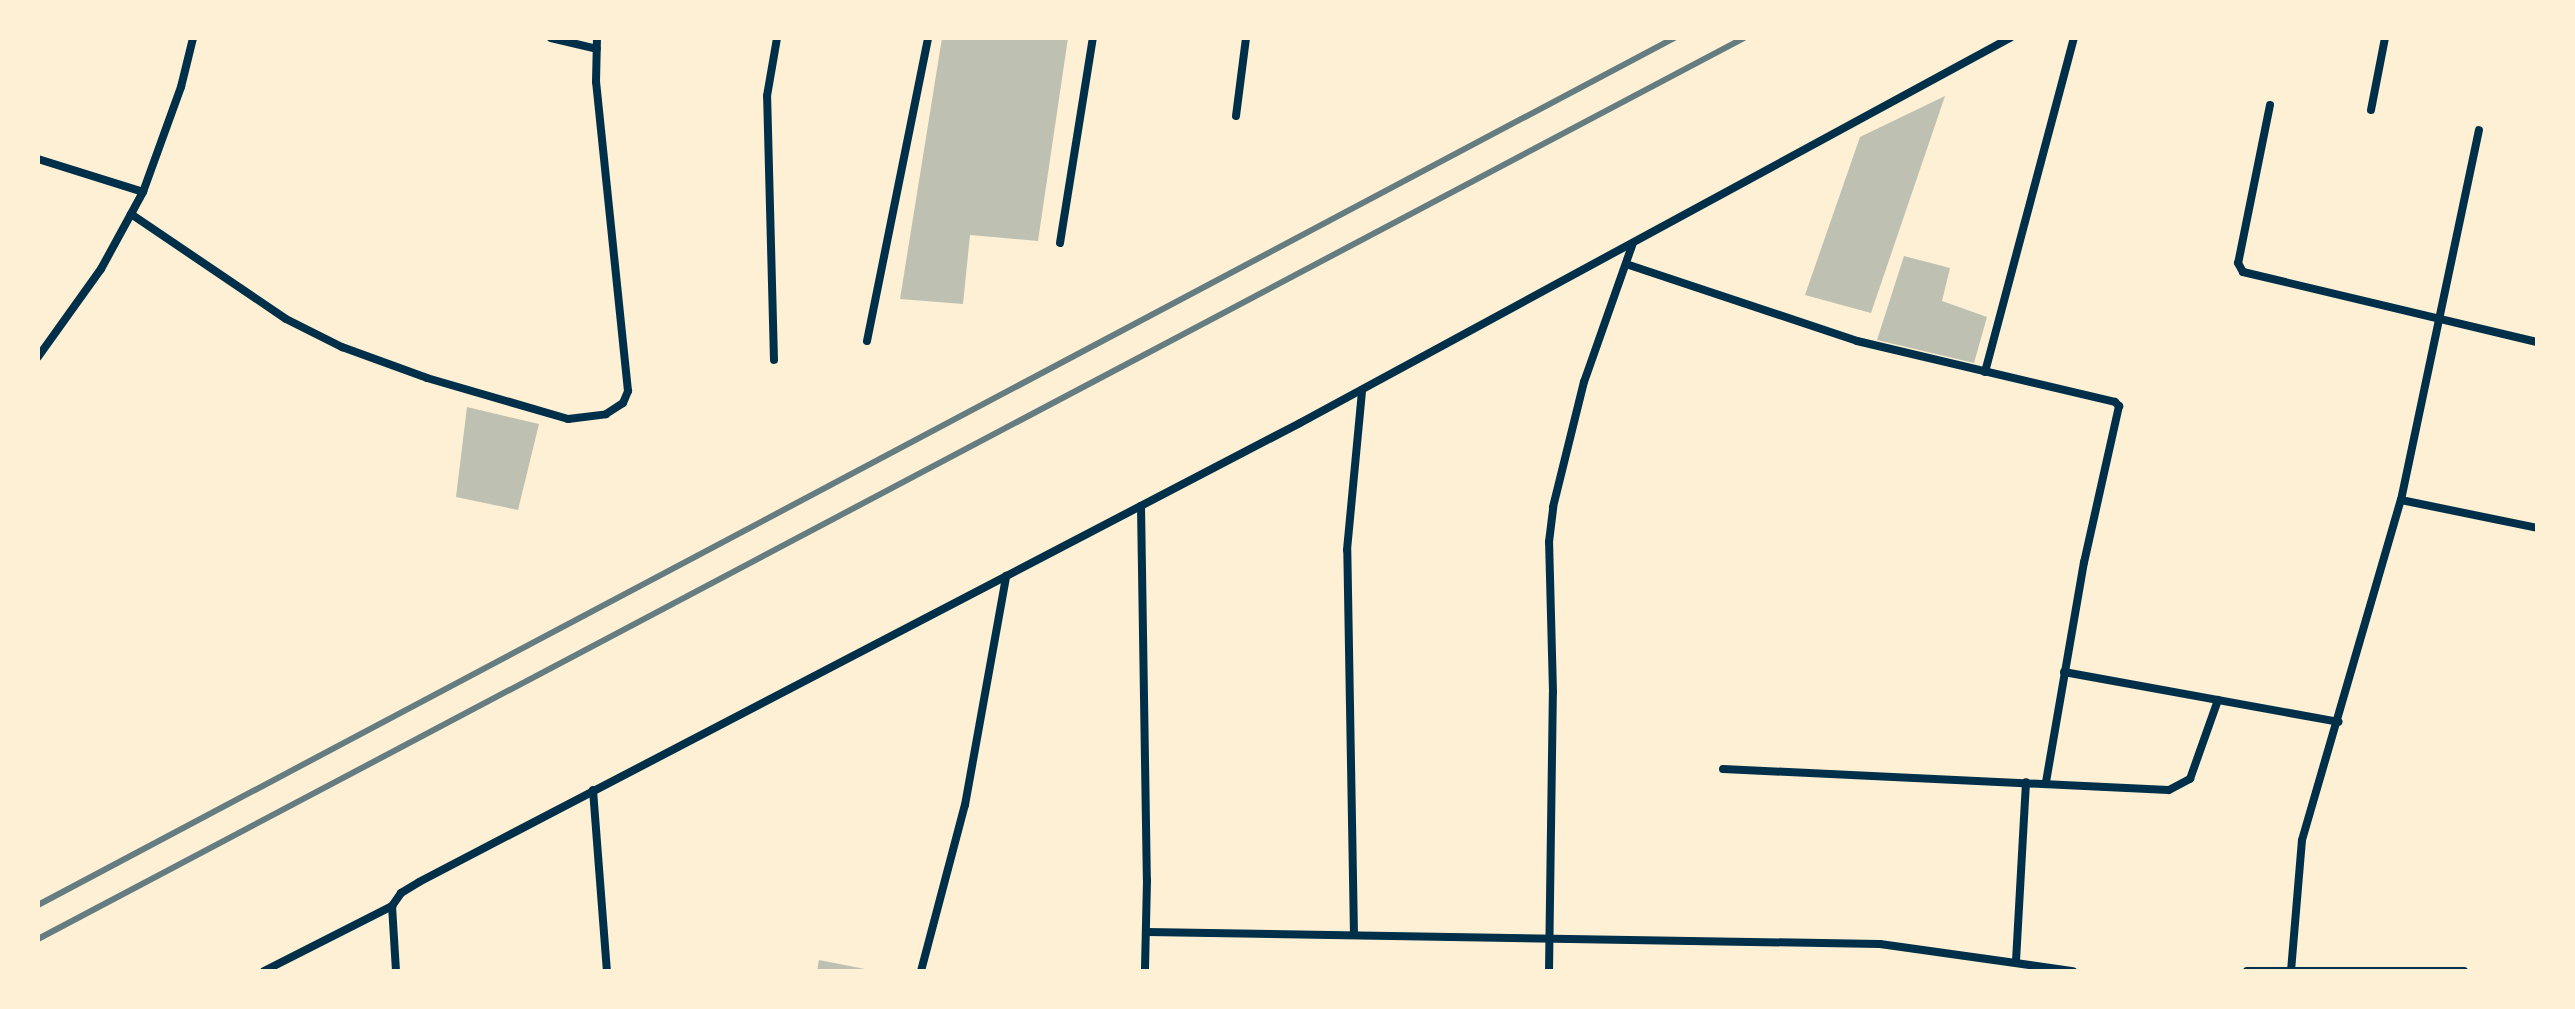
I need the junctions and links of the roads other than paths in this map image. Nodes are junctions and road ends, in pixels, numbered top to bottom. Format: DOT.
graph roads {
  1 [pos="193,38"];
  2 [pos="551,38"];
  3 [pos="597,38"];
  4 [pos="777,38"];
  5 [pos="928,38"];
  6 [pos="1093,38"];
  7 [pos="1246,38"];
  8 [pos="2010,38"];
  9 [pos="2074,38"];
  10 [pos="2385,38"];
  11 [pos="597,49"];
  12 [pos="2270,105"];
  13 [pos="2371,110"];
  14 [pos="1236,116"];
  15 [pos="2479,130"];
  16 [pos="38,159"];
  17 [pos="143,192"];
  18 [pos="131,214"];
  19 [pos="1060,243"];
  20 [pos="1633,243"];
  21 [pos="1626,264"];
  22 [pos="2438,320"];
  23 [pos="867,341"];
  24 [pos="2537,342"];
  25 [pos="38,357"];
  26 [pos="774,360"];
  27 [pos="1985,372"];
  28 [pos="1362,390"];
  29 [pos="2401,500"];
  30 [pos="1141,506"];
  31 [pos="2537,528"];
  32 [pos="1006,576"];
  33 [pos="2064,672"];
  34 [pos="2218,700"];
  35 [pos="2338,722"];
  36 [pos="1723,769"];
  37 [pos="2026,782"];
  38 [pos="2046,783"];
  39 [pos="593,790"];
  40 [pos="392,906"];
  41 [pos="1147,932"];
  42 [pos="1354,935"];
  43 [pos="1550,938"];
  44 [pos="2016,961"];
  45 [pos="2291,970"];
  46 [pos="264,971"];
  47 [pos="396,971"];
  48 [pos="607,971"];
  49 [pos="921,971"];
  50 [pos="1145,971"];
  51 [pos="1549,971"];
  52 [pos="2073,971"];
  53 [pos="2247,971"];
  54 [pos="2464,971"];
  1 -- 17 [label="street"];
  2 -- 11 [label="street"];
  3 -- 11 [label="street"];
  4 -- 26 [label="street"];
  5 -- 23 [label="street"];
  6 -- 19 [label="street"];
  7 -- 14 [label="street"];
  8 -- 20 [label="street"];
  9 -- 27 [label="street"];
  10 -- 13 [label="street"];
  11 -- 18 [label="street"];
  12 -- 22 [label="street"];
  15 -- 22 [label="street"];
  16 -- 17 [label="street"];
  17 -- 18 [label="street"];
  18 -- 25 [label="street"];
  20 -- 21 [label="street"];
  20 -- 28 [label="street"];
  21 -- 27 [label="street"];
  21 -- 43 [label="street"];
  22 -- 24 [label="street"];
  22 -- 29 [label="street"];
  27 -- 33 [label="street"];
  28 -- 30 [label="street"];
  28 -- 42 [label="street"];
  29 -- 31 [label="street"];
  29 -- 35 [label="street"];
  30 -- 32 [label="street"];
  30 -- 41 [label="street"];
  32 -- 39 [label="street"];
  32 -- 49 [label="street"];
  33 -- 34 [label="street"];
  33 -- 38 [label="street"];
  34 -- 35 [label="street"];
  34 -- 38 [label="street"];
  35 -- 45 [label="street"];
  36 -- 37 [label="street"];
  37 -- 38 [label="street"];
  37 -- 44 [label="street"];
  39 -- 40 [label="street"];
  39 -- 48 [label="street"];
  40 -- 46 [label="street"];
  40 -- 47 [label="street"];
  41 -- 42 [label="street"];
  41 -- 50 [label="street"];
  42 -- 43 [label="street"];
  43 -- 44 [label="street"];
  43 -- 51 [label="street"];
  44 -- 52 [label="street"];
  45 -- 53 [label="street"];
  45 -- 54 [label="street"];
}
